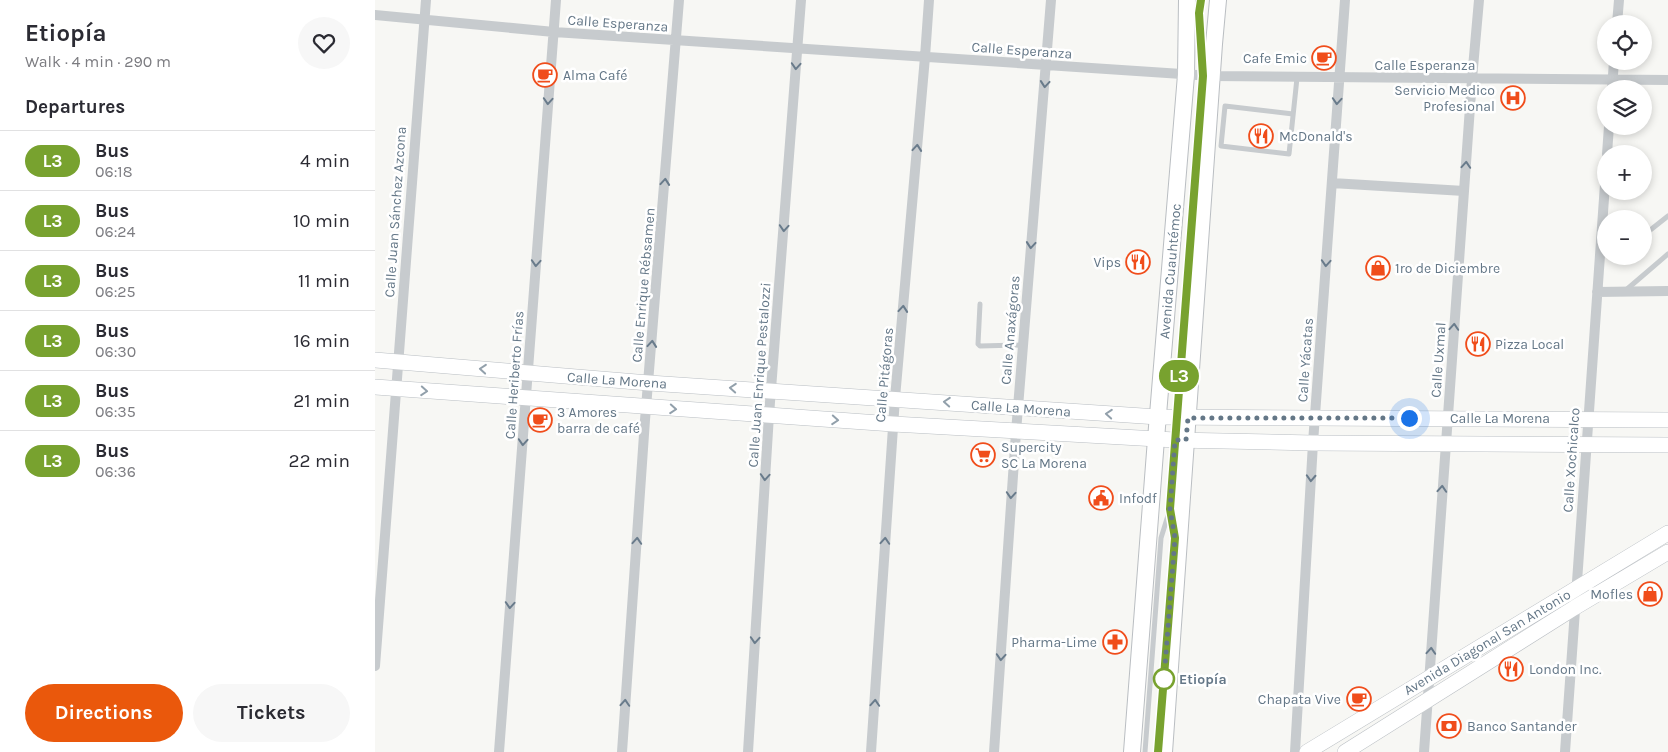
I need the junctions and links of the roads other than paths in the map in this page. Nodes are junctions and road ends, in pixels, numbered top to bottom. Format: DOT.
graph roads {
  1 [pos="426,0"];
  2 [pos="556,0"];
  3 [pos="679,0"];
  4 [pos="801,0"];
  5 [pos="929,0"];
  6 [pos="1051,0"];
  7 [pos="1187,0"];
  8 [pos="1201,0"];
  9 [pos="1213,0"];
  10 [pos="1218,0"];
  11 [pos="1345,0"];
  12 [pos="1479,0"];
  13 [pos="1619,0"];
  14 [pos="375,15"];
  15 [pos="1618,15"];
  16 [pos="424,20"];
  17 [pos="553,32"];
  18 [pos="677,40"];
  19 [pos="798,48"];
  20 [pos="925,57"];
  21 [pos="1046,65"];
  22 [pos="1186,75"];
  23 [pos="1207,76"];
  24 [pos="1297,78"];
  25 [pos="1339,78"];
  26 [pos="1472,79"];
  27 [pos="1668,80"];
  28 [pos="1652,81"];
  29 [pos="1597,83"];
  30 [pos="1293,114"];
  31 [pos="1331,183"];
  32 [pos="1464,191"];
  33 [pos="1604,200"];
  34 [pos="1668,216"];
  35 [pos="1652,229"];
  36 [pos="1668,254"];
  37 [pos="1668,291"];
  38 [pos="1597,292"];
  39 [pos="1624,292"];
  40 [pos="980,304"];
  41 [pos="1023,345"];
  42 [pos="375,360"];
  43 [pos="397,361"];
  44 [pos="528,373"];
  45 [pos="649,383"];
  46 [pos="375,387"];
  47 [pos="395,389"];
  48 [pos="771,390"];
  49 [pos="526,397"];
  50 [pos="895,398"];
  51 [pos="647,407"];
  52 [pos="1018,408"];
  53 [pos="769,415"];
  54 [pos="1158,417"];
  55 [pos="1182,418"];
  56 [pos="1315,418"];
  57 [pos="1447,418"];
  58 [pos="1588,419"];
  59 [pos="1668,420"];
  60 [pos="893,424"];
  61 [pos="1016,432"];
  62 [pos="1156,439"];
  63 [pos="1180,440"];
  64 [pos="1313,443"];
  65 [pos="1446,444"];
  66 [pos="1586,445"];
  67 [pos="1668,445"];
  68 [pos="1170,509"];
  69 [pos="1171,519"];
  70 [pos="1173,529"];
  71 [pos="1668,533"];
  72 [pos="1668,552"];
  73 [pos="1576,589"];
  74 [pos="1574,608"];
  75 [pos="375,666"];
  76 [pos="1429,678"];
  77 [pos="1428,700"];
  78 [pos="499,752"];
  79 [pos="622,752"];
  80 [pos="748,752"];
  81 [pos="871,752"];
  82 [pos="994,752"];
  83 [pos="1133,752"];
  84 [pos="1145,752"];
  85 [pos="1158,752"];
  86 [pos="1165,752"];
  87 [pos="1295,752"];
  88 [pos="1307,752"];
  89 [pos="1345,752"];
  90 [pos="1424,752"];
  91 [pos="1565,752"];
  1 -- 16 [label="street, Calle Juan Sánchez Azcona"];
  2 -- 17 [label="street, Calle Heriberto Frías"];
  3 -- 18 [label="street, Calle Enrique Rébsamen"];
  4 -- 19 [label="street, Calle Juan Enrique Pestalozzi"];
  5 -- 20 [label="street, Calle Pitágoras"];
  6 -- 21 [label="street, Calle Anaxágoras"];
  7 -- 22 [label="main road, Avenida Cuauhtémoc"];
  8 -- 23 [label="lane, Avenida Cuauhtémoc"];
  9 -- 23 [label="lane, Avenida Cuauhtémoc"];
  10 -- 23 [label="main road, Avenida Cuauhtémoc"];
  11 -- 25 [label="street, Calle Yácatas"];
  12 -- 26 [label="street, Calle Uxmal"];
  13 -- 15 [label="street"];
  14 -- 16 [label="street, Calle Esperanza"];
  16 -- 17 [label="street, Calle Esperanza"];
  16 -- 43 [label="street, Calle Juan Sánchez Azcona"];
  17 -- 18 [label="street, Calle Esperanza"];
  17 -- 44 [label="street, Calle Heriberto Frías, one-way"];
  18 -- 19 [label="street, Calle Esperanza"];
  45 -- 18 [label="street, Calle Enrique Rébsamen, one-way"];
  19 -- 20 [label="street, Calle Esperanza"];
  19 -- 48 [label="street, Calle Juan Enrique Pestalozzi, one-way"];
  20 -- 21 [label="street, Calle Esperanza"];
  50 -- 20 [label="street, Calle Pitágoras, one-way"];
  21 -- 22 [label="street, Calle Esperanza"];
  21 -- 41 [label="street, Calle Anaxágoras, one-way"];
  22 -- 23 [label="street, Calle Esperanza"];
  22 -- 54 [label="main road, Avenida Cuauhtémoc"];
  23 -- 24 [label="street, Calle Esperanza"];
  23 -- 55 [label="main road, Avenida Cuauhtémoc"];
  24 -- 25 [label="street, Calle Esperanza"];
  24 -- 30 [label="lane"];
  25 -- 26 [label="street, Calle Esperanza"];
  25 -- 31 [label="street, Calle Yácatas, one-way"];
  26 -- 29 [label="street, Calle Esperanza"];
  32 -- 26 [label="street, Calle Uxmal, one-way"];
  27 -- 28 [label="street, Calle Esperanza"];
  30 -- 30 [label="lane"];
  31 -- 32 [label="street"];
  31 -- 56 [label="street, Calle Yácatas, one-way"];
  57 -- 32 [label="street, Calle Uxmal, one-way"];
  33 -- 38 [label="street, Calle Xochicalco"];
  34 -- 35 [label="lane"];
  36 -- 39 [label="lane"];
  37 -- 39 [label="street"];
  38 -- 39 [label="street"];
  38 -- 58 [label="street, Calle Xochicalco"];
  40 -- 41 [label="lane"];
  41 -- 52 [label="street, Calle Anaxágoras"];
  42 -- 43 [label="street, Calle La Morena"];
  44 -- 43 [label="street, Calle La Morena, one-way"];
  43 -- 47 [label="street, Calle Juan Sánchez Azcona"];
  44 -- 45 [label="street, Calle La Morena"];
  44 -- 49 [label="street, Calle Heriberto Frías"];
  48 -- 45 [label="street, Calle La Morena, one-way"];
  45 -- 51 [label="street, Calle Enrique Rébsamen"];
  46 -- 47 [label="street, Calle La Morena"];
  47 -- 49 [label="street, Calle La Morena, one-way"];
  47 -- 75 [label="street, Calle Juan Sánchez Azcona"];
  48 -- 50 [label="street, Calle La Morena"];
  48 -- 53 [label="street, Calle Juan Enrique Pestalozzi"];
  49 -- 51 [label="street, Calle La Morena"];
  49 -- 78 [label="street, Calle Heriberto Frías, one-way"];
  52 -- 50 [label="street, Calle La Morena, one-way"];
  50 -- 60 [label="street, Calle Pitágoras"];
  51 -- 53 [label="street, Calle La Morena, one-way"];
  79 -- 51 [label="street, Calle Enrique Rébsamen, one-way"];
  54 -- 52 [label="street, Calle La Morena, one-way"];
  52 -- 61 [label="street, Calle Anaxágoras"];
  53 -- 60 [label="street, Calle La Morena, one-way"];
  53 -- 80 [label="street, Calle Juan Enrique Pestalozzi, one-way"];
  54 -- 55 [label="street, Calle La Morena"];
  54 -- 62 [label="main road, Avenida Cuauhtémoc"];
  55 -- 56 [label="street, Calle La Morena"];
  55 -- 63 [label="main road, Avenida Cuauhtémoc"];
  56 -- 57 [label="street, Calle La Morena"];
  56 -- 64 [label="street, Calle Yácatas"];
  57 -- 58 [label="street, Calle La Morena"];
  57 -- 65 [label="street, Calle Uxmal"];
  58 -- 59 [label="street, Calle La Morena"];
  58 -- 66 [label="street, Calle Xochicalco"];
  60 -- 61 [label="street, Calle La Morena"];
  81 -- 60 [label="street, Calle Pitágoras, one-way"];
  61 -- 62 [label="street, Calle La Morena"];
  61 -- 82 [label="street, Calle Anaxágoras, one-way"];
  62 -- 63 [label="street, Calle La Morena"];
  62 -- 83 [label="main road, Avenida Cuauhtémoc"];
  63 -- 64 [label="street, Calle La Morena"];
  63 -- 68 [label="lane, Avenida Cuauhtémoc"];
  63 -- 86 [label="main road, Avenida Cuauhtémoc"];
  64 -- 65 [label="street, Calle La Morena"];
  64 -- 87 [label="street, Calle Yácatas, one-way"];
  65 -- 66 [label="street, Calle La Morena"];
  76 -- 65 [label="street, Calle Uxmal, one-way"];
  66 -- 67 [label="street, Calle La Morena"];
  66 -- 73 [label="street, Calle Xochicalco"];
  68 -- 69 [label="lane, Avenida Cuauhtémoc"];
  68 -- 84 [label="lane, Avenida Cuauhtémoc"];
  70 -- 85 [label="lane"];
  71 -- 73 [label="street, Avenida Diagonal San Antonio"];
  72 -- 74 [label="street, Avenida Diagonal San Antonio"];
  73 -- 74 [label="street, Calle Xochicalco"];
  73 -- 76 [label="street, Avenida Diagonal San Antonio"];
  74 -- 77 [label="street, Avenida Diagonal San Antonio"];
  74 -- 91 [label="street, Calle Xochicalco"];
  76 -- 77 [label="street, Calle Uxmal"];
  76 -- 88 [label="street, Avenida Diagonal San Antonio"];
  77 -- 89 [label="street, Avenida Diagonal San Antonio"];
  77 -- 90 [label="street, Calle Uxmal"];
}
